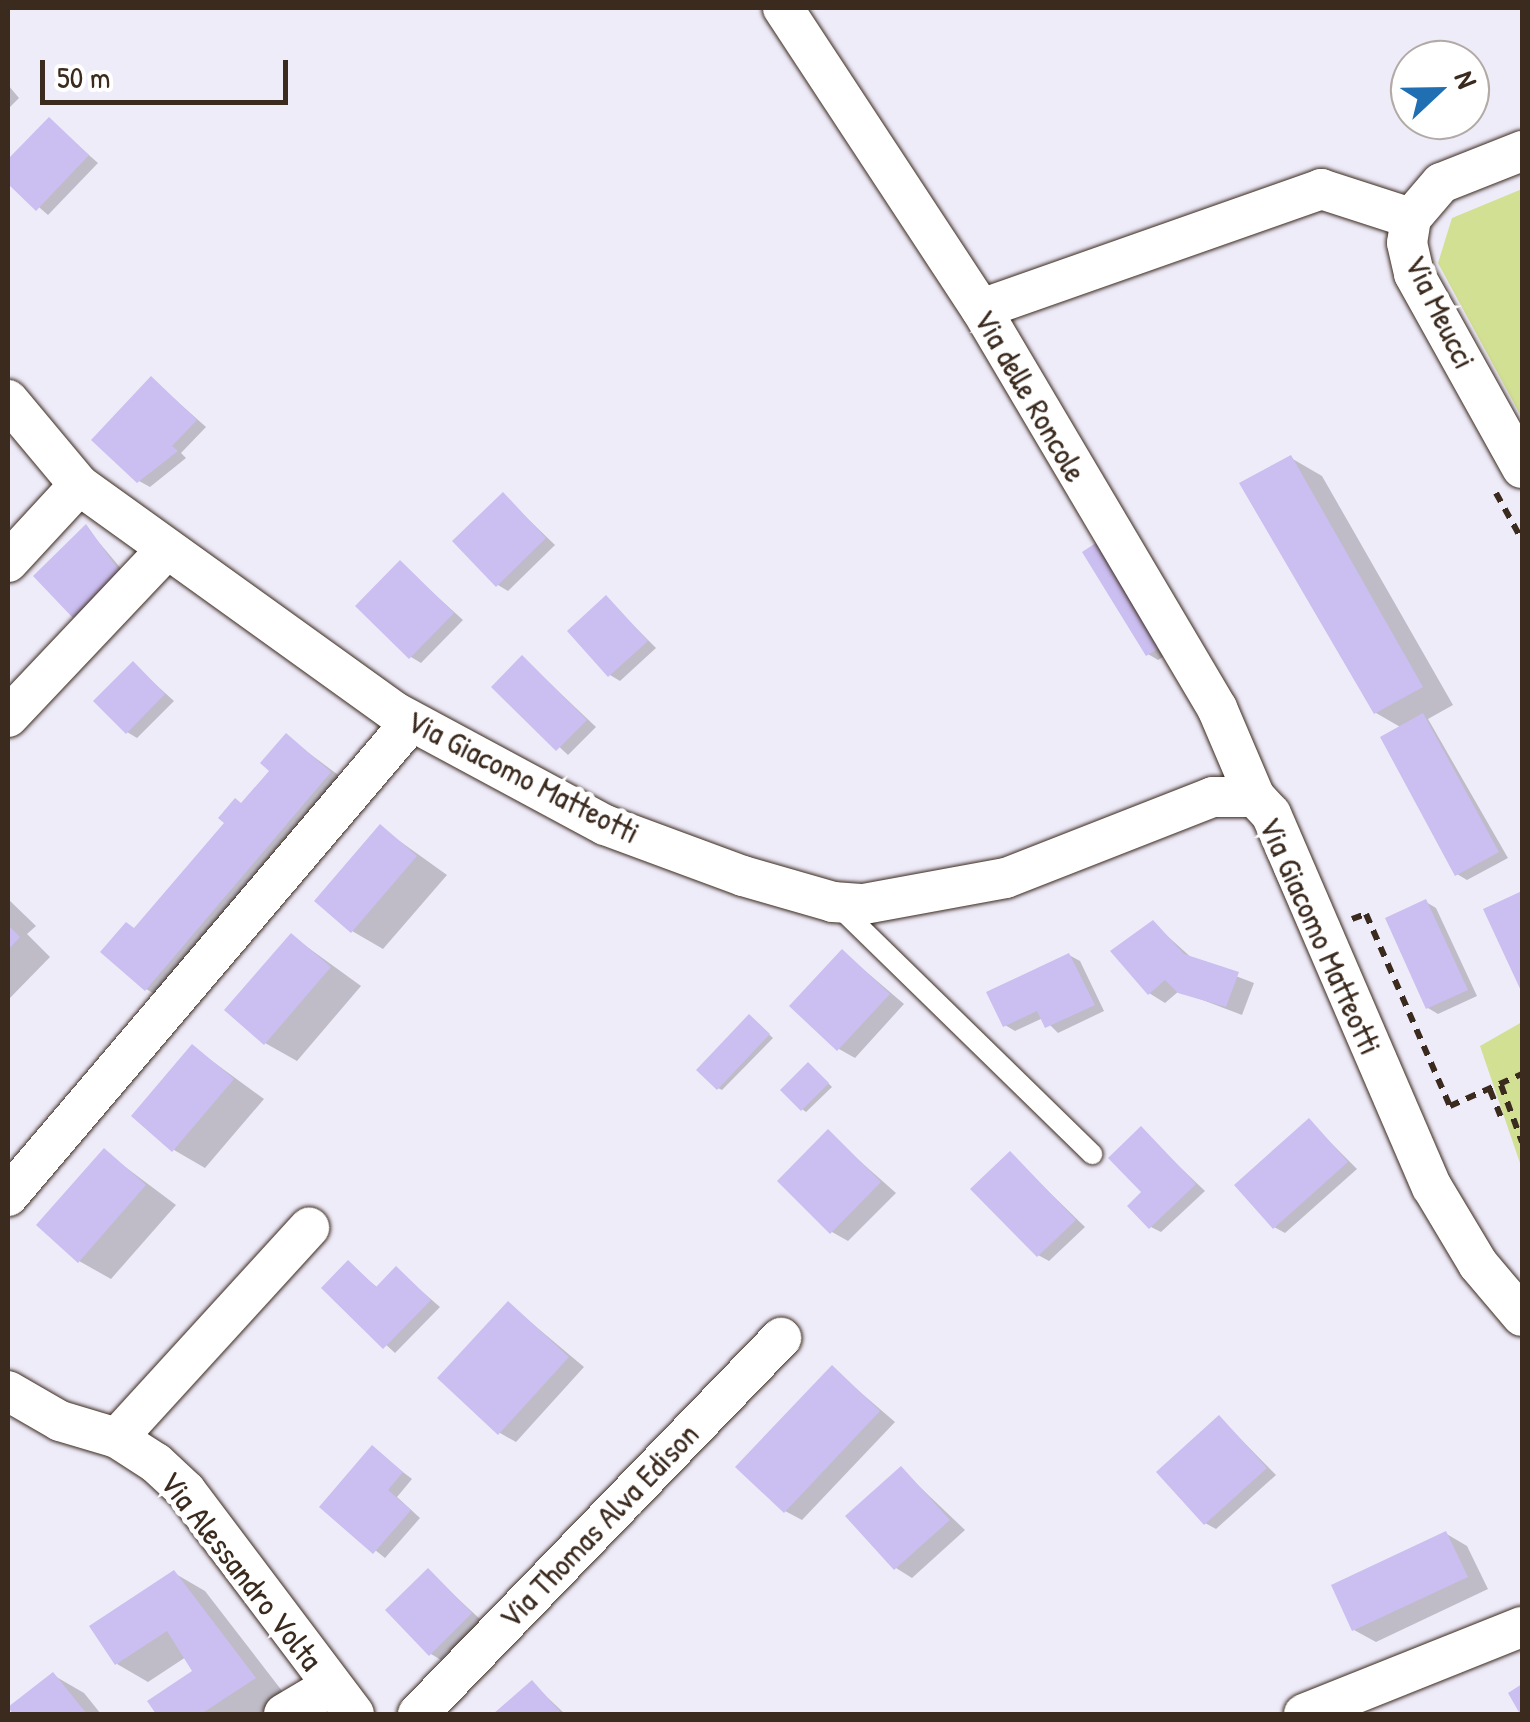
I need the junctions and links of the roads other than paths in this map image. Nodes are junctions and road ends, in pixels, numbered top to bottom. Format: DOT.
graph roads {
  1 [pos="782,8"];
  2 [pos="1522,150"];
  3 [pos="1410,218"];
  4 [pos="981,309"];
  5 [pos="8,400"];
  6 [pos="1522,468"];
  7 [pos="79,485"];
  8 [pos="167,549"];
  9 [pos="8,562"];
  10 [pos="8,717"];
  11 [pos="412,722"];
  12 [pos="1254,797"];
  13 [pos="834,902"];
  14 [pos="1092,1154"];
  15 [pos="8,1196"];
  16 [pos="310,1228"];
  17 [pos="1522,1316"];
  18 [pos="781,1338"];
  19 [pos="8,1391"];
  20 [pos="117,1438"];
  21 [pos="1522,1627"];
  22 [pos="343,1700"];
  23 [pos="1313,1713"];
  24 [pos="284,1714"];
  25 [pos="418,1714"];
  1 -- 4 [label="street, Via delle Roncole"];
  2 -- 3 [label="street, Via Meucci"];
  3 -- 4 [label="street"];
  3 -- 6 [label="street, Via Meucci"];
  4 -- 12 [label="street, Via delle Roncole"];
  5 -- 7 [label="street, Via Giacomo Matteotti"];
  7 -- 8 [label="street, Via Giacomo Matteotti"];
  7 -- 9 [label="street"];
  8 -- 10 [label="street"];
  8 -- 11 [label="street, Via Giacomo Matteotti"];
  11 -- 13 [label="street, Via Giacomo Matteotti"];
  11 -- 15 [label="street"];
  12 -- 13 [label="street, Via Giacomo Matteotti"];
  12 -- 17 [label="street, Via Giacomo Matteotti"];
  13 -- 14 [label="lane"];
  16 -- 20 [label="street"];
  18 -- 25 [label="street, Via Thomas Alva Edison"];
  19 -- 20 [label="street, Via Alessandro Volta"];
  20 -- 22 [label="street, Via Alessandro Volta"];
  21 -- 23 [label="street"];
  22 -- 24 [label="street"];
}
